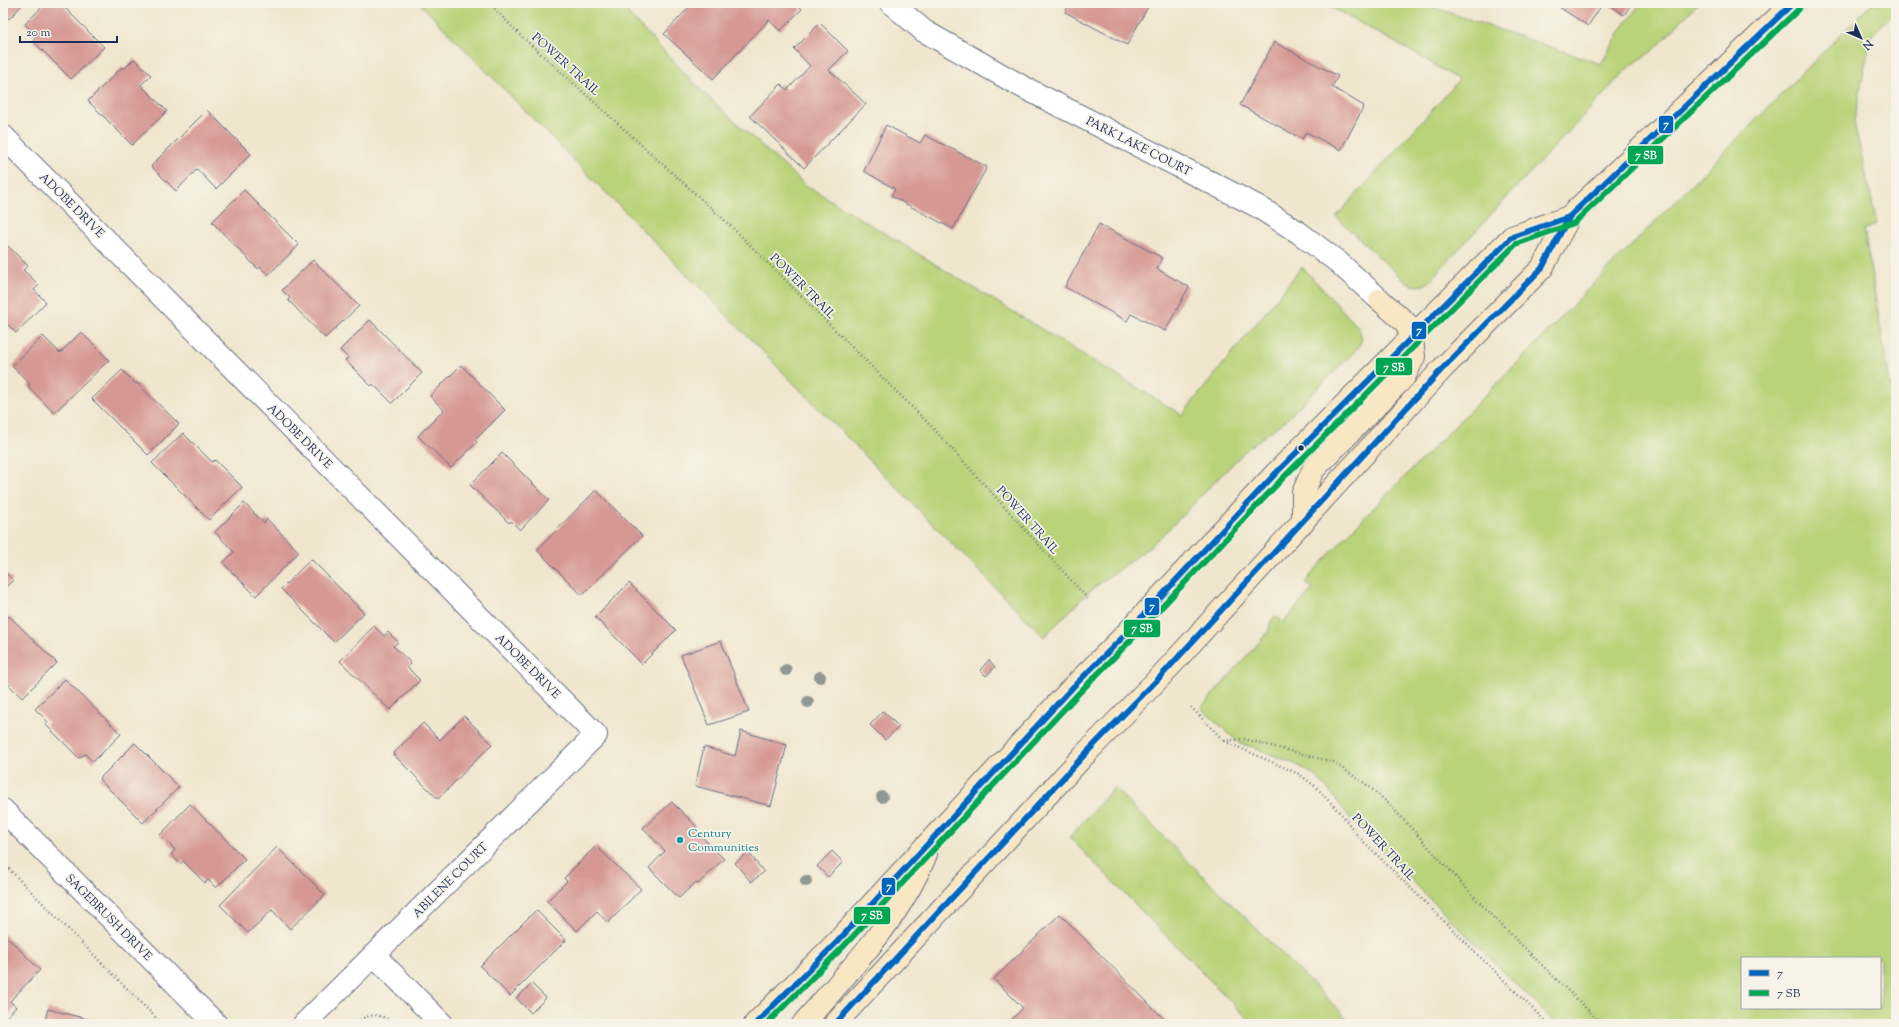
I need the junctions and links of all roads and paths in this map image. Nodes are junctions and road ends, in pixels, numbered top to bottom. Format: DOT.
graph roads {
  1 [pos="489,3"];
  2 [pos="891,3"];
  3 [pos="1793,3"];
  4 [pos="3,136"];
  5 [pos="1569,217"];
  6 [pos="1380,300"];
  7 [pos="1412,338"];
  8 [pos="1303,523"];
  9 [pos="1088,599"];
  10 [pos="1191,707"];
  11 [pos="596,735"];
  12 [pos="1224,742"];
  13 [pos="3,810"];
  14 [pos="931,840"];
  15 [pos="3,863"];
  16 [pos="374,955"];
  17 [pos="162,1024"];
  18 [pos="216,1024"];
  19 [pos="304,1024"];
  20 [pos="353,1024"];
  21 [pos="393,1024"];
  22 [pos="442,1024"];
  23 [pos="754,1024"];
  24 [pos="803,1024"];
  25 [pos="835,1024"];
  26 [pos="1548,1024"];
  27 [pos="1602,1024"];
  1 -- 9 [label="path, POWER TRAIL"];
  2 -- 6 [label="street, PARK LAKE COURT"];
  3 -- 5 [label="main road"];
  4 -- 11 [label="street, ADOBE DRIVE"];
  5 -- 7 [label="main road"];
  5 -- 8 [label="main road"];
  6 -- 7 [label="main road"];
  7 -- 8 [label="main road"];
  7 -- 14 [label="main road"];
  8 -- 25 [label="main road"];
  10 -- 12 [label="path, POWER TRAIL"];
  11 -- 16 [label="street, ABILENE COURT"];
  12 -- 26 [label="path, POWER TRAIL"];
  12 -- 27 [label="path"];
  13 -- 18 [label="street, SAGEBRUSH DRIVE"];
  14 -- 23 [label="main road"];
  14 -- 24 [label="main road"];
  15 -- 17 [label="path"];
  16 -- 19 [label="street, ABILENE COURT"];
  16 -- 22 [label="street"];
  20 -- 21 [label="path"];
}
